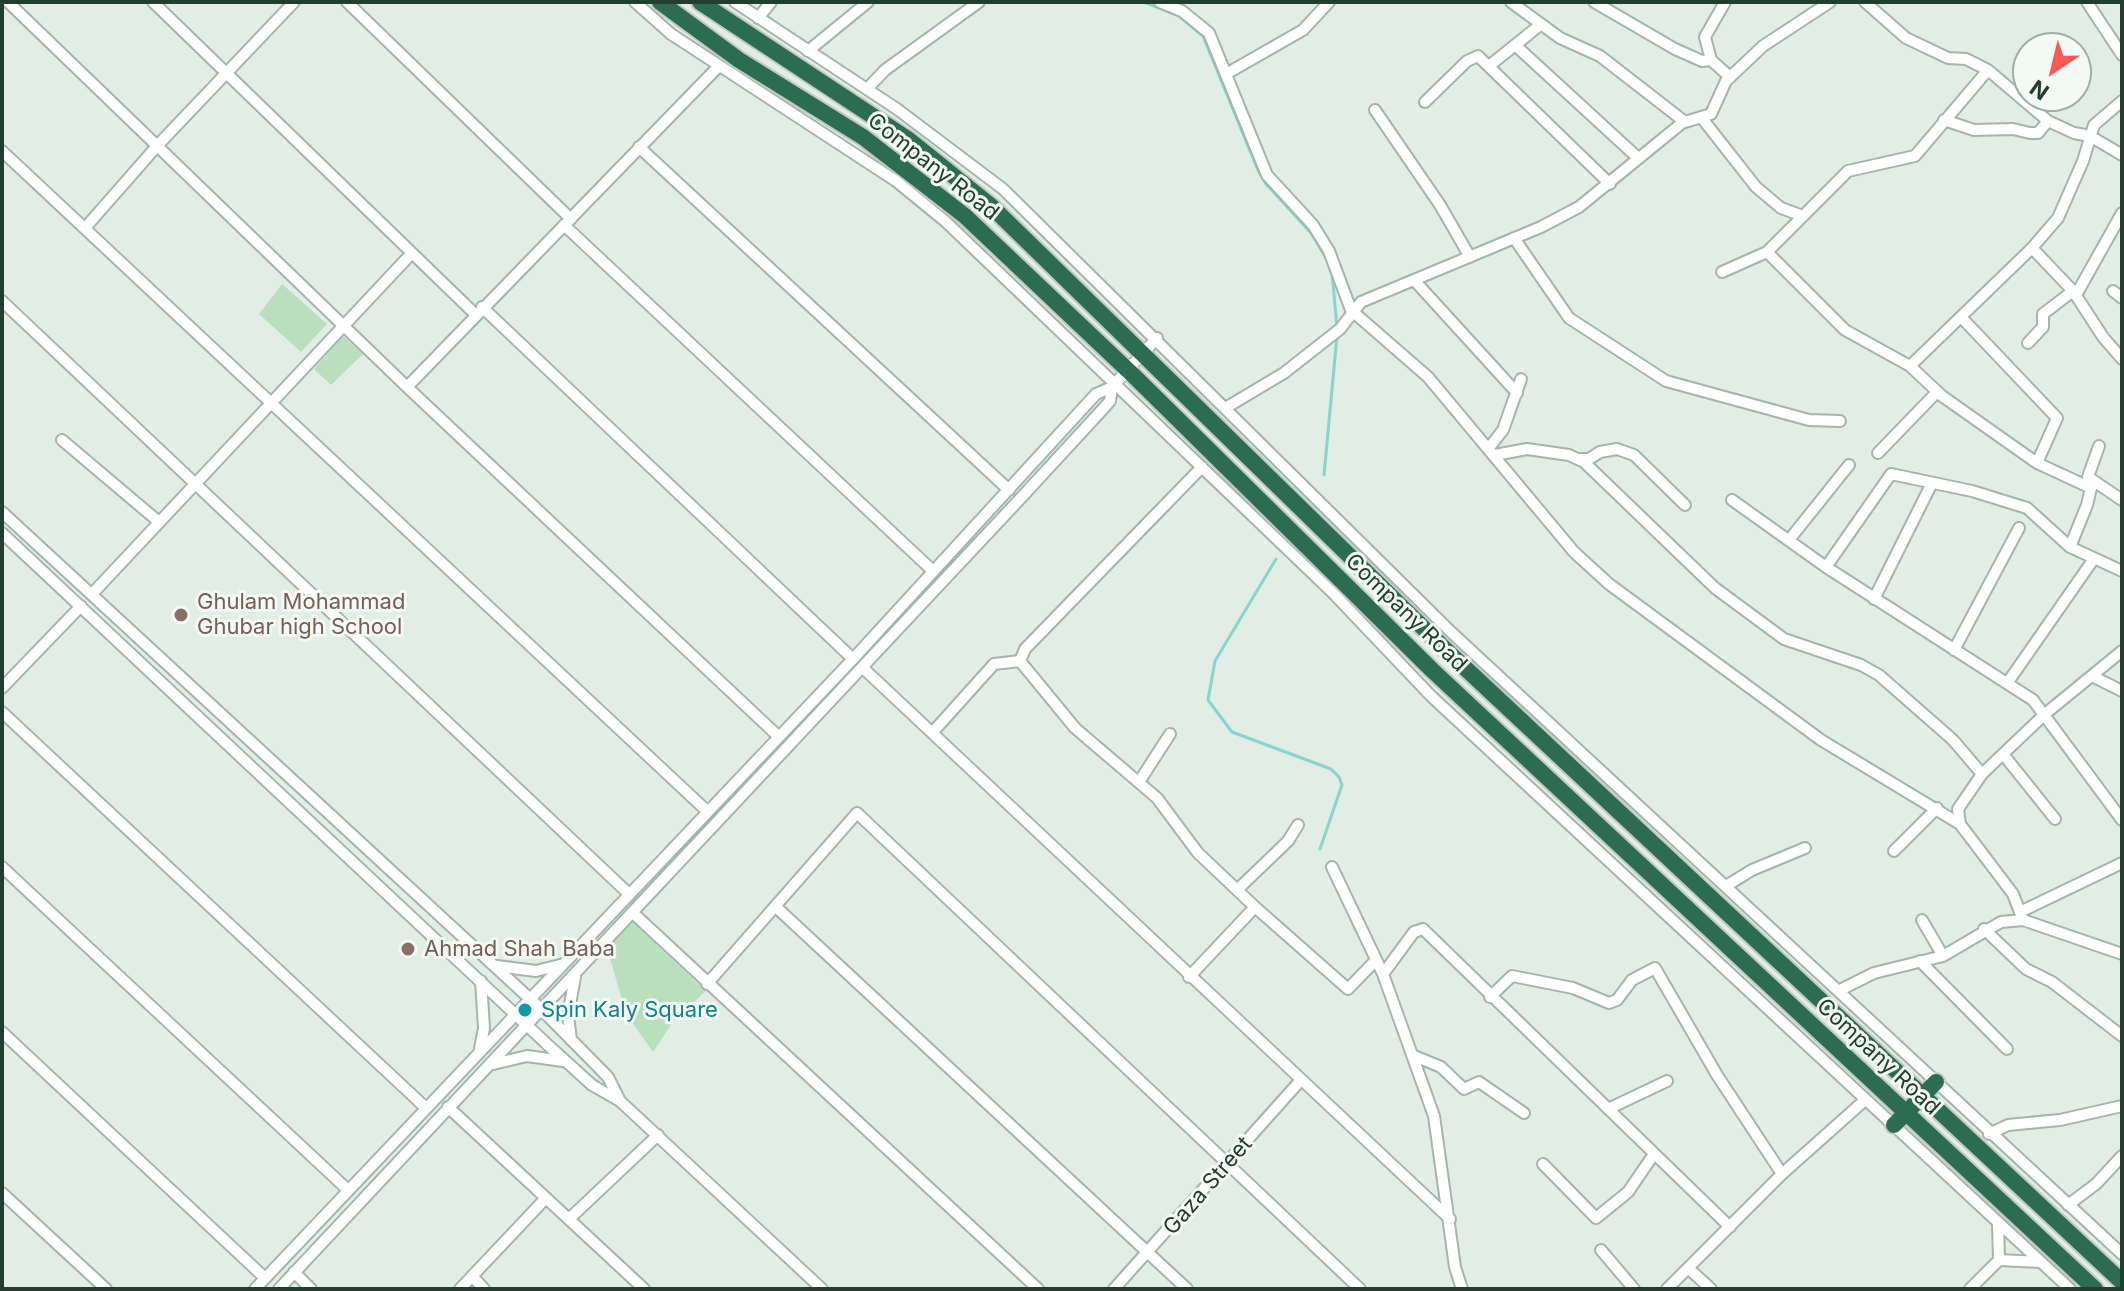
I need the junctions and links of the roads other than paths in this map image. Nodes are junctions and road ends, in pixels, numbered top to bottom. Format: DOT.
graph roads {
  1 [pos="8,2"];
  2 [pos="153,2"];
  3 [pos="294,2"];
  4 [pos="347,2"];
  5 [pos="635,2"];
  6 [pos="660,2"];
  7 [pos="700,2"];
  8 [pos="735,2"];
  9 [pos="771,2"];
  10 [pos="868,2"];
  11 [pos="979,2"];
  12 [pos="1160,2"];
  13 [pos="1329,2"];
  14 [pos="1511,2"];
  15 [pos="1594,2"];
  16 [pos="1725,2"];
  17 [pos="1830,2"];
  18 [pos="1865,2"];
  19 [pos="2087,2"];
  20 [pos="758,18"];
  21 [pos="1540,25"];
  22 [pos="1515,45"];
  23 [pos="808,51"];
  24 [pos="2122,55"];
  25 [pos="1711,60"];
  26 [pos="1489,66"];
  27 [pos="718,67"];
  28 [pos="1988,70"];
  29 [pos="226,73"];
  30 [pos="1226,74"];
  31 [pos="1730,77"];
  32 [pos="867,89"];
  33 [pos="2122,101"];
  34 [pos="1425,102"];
  35 [pos="1375,110"];
  36 [pos="1701,117"];
  37 [pos="1944,120"];
  38 [pos="2048,121"];
  39 [pos="1685,122"];
  40 [pos="2090,136"];
  41 [pos="157,146"];
  42 [pos="639,147"];
  43 [pos="2,151"];
  44 [pos="2122,155"];
  45 [pos="1637,157"];
  46 [pos="1610,184"];
  47 [pos="2122,213"];
  48 [pos="1803,216"];
  49 [pos="568,222"];
  50 [pos="85,228"];
  51 [pos="1514,238"];
  52 [pos="2032,248"];
  53 [pos="1767,252"];
  54 [pos="411,254"];
  55 [pos="1470,257"];
  56 [pos="1722,272"];
  57 [pos="1414,280"];
  58 [pos="2074,293"];
  59 [pos="2,301"];
  60 [pos="1351,310"];
  61 [pos="479,311"];
  62 [pos="1961,317"];
  63 [pos="343,326"];
  64 [pos="1157,338"];
  65 [pos="2028,343"];
  66 [pos="1142,353"];
  67 [pos="2122,359"];
  68 [pos="1910,366"];
  69 [pos="1521,379"];
  70 [pos="1119,380"];
  71 [pos="407,387"];
  72 [pos="1937,392"];
  73 [pos="1517,393"];
  74 [pos="271,404"];
  75 [pos="1227,407"];
  76 [pos="1840,421"];
  77 [pos="62,440"];
  78 [pos="2099,446"];
  79 [pos="1492,452"];
  80 [pos="1878,453"];
  81 [pos="1576,459"];
  82 [pos="2037,463"];
  83 [pos="1849,465"];
  84 [pos="1202,467"];
  85 [pos="196,482"];
  86 [pos="2090,483"];
  87 [pos="1931,485"];
  88 [pos="1009,490"];
  89 [pos="1732,500"];
  90 [pos="2122,500"];
  91 [pos="1685,505"];
  92 [pos="2,512"];
  93 [pos="11,520"];
  94 [pos="159,522"];
  95 [pos="2019,528"];
  96 [pos="2,531"];
  97 [pos="1789,540"];
  98 [pos="2070,547"];
  99 [pos="2093,560"];
  100 [pos="1826,567"];
  101 [pos="933,571"];
  102 [pos="2122,571"];
  103 [pos="92,594"];
  104 [pos="912,595"];
  105 [pos="1874,599"];
  106 [pos="922,604"];
  107 [pos="81,606"];
  108 [pos="1954,650"];
  109 [pos="2122,651"];
  110 [pos="158,658"];
  111 [pos="853,659"];
  112 [pos="1020,661"];
  113 [pos="863,668"];
  114 [pos="147,669"];
  115 [pos="2092,676"];
  116 [pos="2008,682"];
  117 [pos="2,688"];
  118 [pos="2122,691"];
  119 [pos="2,712"];
  120 [pos="2045,714"];
  121 [pos="798,716"];
  122 [pos="809,726"];
  123 [pos="932,733"];
  124 [pos="1170,734"];
  125 [pos="778,736"];
  126 [pos="2003,754"];
  127 [pos="1982,774"];
  128 [pos="1139,782"];
  129 [pos="1937,808"];
  130 [pos="708,812"];
  131 [pos="2055,819"];
  132 [pos="2122,820"];
  133 [pos="1960,824"];
  134 [pos="1298,825"];
  135 [pos="1805,848"];
  136 [pos="1894,851"];
  137 [pos="2122,863"];
  138 [pos="2,867"];
  139 [pos="1332,867"];
  140 [pos="1726,886"];
  141 [pos="1237,890"];
  142 [pos="629,894"];
  143 [pos="776,907"];
  144 [pos="1255,907"];
  145 [pos="633,913"];
  146 [pos="2023,916"];
  147 [pos="1922,920"];
  148 [pos="1984,929"];
  149 [pos="2122,954"];
  150 [pos="1943,956"];
  151 [pos="1376,960"];
  152 [pos="1920,961"];
  153 [pos="491,964"];
  154 [pos="561,965"];
  155 [pos="577,972"];
  156 [pos="1383,974"];
  157 [pos="1189,977"];
  158 [pos="480,979"];
  159 [pos="707,984"];
  160 [pos="1838,991"];
  161 [pos="1490,997"];
  162 [pos="529,999"];
  163 [pos="541,1009"];
  164 [pos="515,1014"];
  165 [pos="526,1025"];
  166 [pos="2,1032"];
  167 [pos="2122,1036"];
  168 [pos="572,1041"];
  169 [pos="480,1048"];
  170 [pos="2007,1049"];
  171 [pos="1412,1055"];
  172 [pos="567,1062"];
  173 [pos="487,1065"];
  174 [pos="1300,1081"];
  175 [pos="1667,1081"];
  176 [pos="1936,1082"];
  177 [pos="1923,1098"];
  178 [pos="1865,1100"];
  179 [pos="620,1101"];
  180 [pos="2122,1106"];
  181 [pos="448,1107"];
  182 [pos="426,1108"];
  183 [pos="1608,1109"];
  184 [pos="1524,1113"];
  185 [pos="1901,1120"];
  186 [pos="1989,1134"];
  187 [pos="658,1135"];
  188 [pos="1654,1154"];
  189 [pos="2122,1156"];
  190 [pos="1227,1163"];
  191 [pos="1543,1164"];
  192 [pos="1782,1174"];
  193 [pos="348,1190"];
  194 [pos="2,1193"];
  195 [pos="546,1198"];
  196 [pos="2068,1205"];
  197 [pos="569,1219"];
  198 [pos="1450,1219"];
  199 [pos="1998,1224"];
  200 [pos="1730,1227"];
  201 [pos="1601,1250"];
  202 [pos="1150,1251"];
  203 [pos="2122,1254"];
  204 [pos="1999,1260"];
  205 [pos="2040,1262"];
  206 [pos="1688,1268"];
  207 [pos="294,1272"];
  208 [pos="472,1276"];
  209 [pos="265,1278"];
  210 [pos="2122,1282"];
  211 [pos="106,1289"];
  212 [pos="255,1289"];
  213 [pos="279,1289"];
  214 [pos="311,1289"];
  215 [pos="460,1289"];
  216 [pos="484,1289"];
  217 [pos="644,1289"];
  218 [pos="822,1289"];
  219 [pos="1038,1289"];
  220 [pos="1114,1289"];
  221 [pos="1187,1289"];
  222 [pos="1360,1289"];
  223 [pos="1462,1289"];
  224 [pos="1634,1289"];
  225 [pos="1667,1289"];
  226 [pos="1711,1289"];
  227 [pos="1970,1289"];
  228 [pos="2070,1289"];
  229 [pos="2095,1289"];
  1 -- 41 [label="street"];
  2 -- 29 [label="street"];
  3 -- 29 [label="street"];
  4 -- 49 [label="street"];
  5 -- 27 [label="street"];
  6 -- 70 [label="highway, Company Road"];
  7 -- 66 [label="highway, Company Road"];
  8 -- 20 [label="street"];
  9 -- 20 [label="street"];
  10 -- 23 [label="street"];
  11 -- 32 [label="street"];
  12 -- 30 [label="street"];
  13 -- 30 [label="street"];
  14 -- 21 [label="street"];
  15 -- 25 [label="street"];
  16 -- 25 [label="street"];
  17 -- 31 [label="street"];
  18 -- 28 [label="street"];
  19 -- 24 [label="street"];
  20 -- 23 [label="street"];
  21 -- 22 [label="street"];
  21 -- 39 [label="street"];
  22 -- 26 [label="street"];
  22 -- 45 [label="street"];
  23 -- 32 [label="street"];
  25 -- 31 [label="street"];
  26 -- 34 [label="street"];
  26 -- 46 [label="street"];
  27 -- 42 [label="street"];
  27 -- 70 [label="street"];
  28 -- 37 [label="street"];
  28 -- 38 [label="street"];
  29 -- 41 [label="street"];
  29 -- 54 [label="street"];
  30 -- 60 [label="street"];
  31 -- 36 [label="street"];
  32 -- 64 [label="street"];
  33 -- 40 [label="street"];
  35 -- 55 [label="street"];
  36 -- 39 [label="street"];
  36 -- 48 [label="street"];
  37 -- 38 [label="street"];
  37 -- 48 [label="street"];
  38 -- 40 [label="street"];
  39 -- 45 [label="street"];
  40 -- 44 [label="street"];
  40 -- 52 [label="street"];
  41 -- 50 [label="street"];
  41 -- 63 [label="street"];
  42 -- 49 [label="street"];
  42 -- 88 [label="street"];
  43 -- 50 [label="street"];
  45 -- 46 [label="street"];
  46 -- 51 [label="street"];
  47 -- 58 [label="street"];
  48 -- 53 [label="street"];
  49 -- 61 [label="street"];
  49 -- 101 [label="street"];
  50 -- 74 [label="street"];
  51 -- 55 [label="street"];
  51 -- 76 [label="street"];
  52 -- 58 [label="street"];
  52 -- 62 [label="street"];
  53 -- 56 [label="street"];
  53 -- 68 [label="street"];
  54 -- 61 [label="street"];
  54 -- 63 [label="street"];
  55 -- 57 [label="street"];
  57 -- 60 [label="street"];
  57 -- 73 [label="street"];
  58 -- 65 [label="street"];
  58 -- 67 [label="street"];
  59 -- 85 [label="street"];
  60 -- 75 [label="street"];
  60 -- 79 [label="street"];
  61 -- 71 [label="street"];
  61 -- 111 [label="street"];
  62 -- 68 [label="street"];
  62 -- 82 [label="street"];
  63 -- 71 [label="street"];
  63 -- 74 [label="street"];
  64 -- 66 [label="street"];
  64 -- 75 [label="street"];
  66 -- 70 [label="street"];
  66 -- 177 [label="highway, Company Road"];
  68 -- 72 [label="street"];
  69 -- 73 [label="street"];
  70 -- 84 [label="street"];
  70 -- 88 [label="street"];
  70 -- 106 [label="street"];
  70 -- 185 [label="highway, Company Road"];
  71 -- 125 [label="street"];
  72 -- 80 [label="street"];
  72 -- 82 [label="street"];
  73 -- 79 [label="street"];
  74 -- 85 [label="street"];
  74 -- 130 [label="street"];
  75 -- 140 [label="street"];
  77 -- 94 [label="street"];
  78 -- 86 [label="street"];
  79 -- 81 [label="street"];
  79 -- 129 [label="street"];
  81 -- 91 [label="street"];
  81 -- 127 [label="street"];
  82 -- 86 [label="street"];
  83 -- 97 [label="street"];
  84 -- 112 [label="street"];
  84 -- 178 [label="street"];
  85 -- 94 [label="street"];
  85 -- 142 [label="street"];
  86 -- 90 [label="street"];
  86 -- 98 [label="street"];
  87 -- 98 [label="street"];
  87 -- 100 [label="street"];
  87 -- 105 [label="street"];
  88 -- 101 [label="street"];
  89 -- 97 [label="street"];
  92 -- 93 [label="street"];
  93 -- 96 [label="street"];
  93 -- 103 [label="street"];
  94 -- 103 [label="street"];
  95 -- 108 [label="street"];
  96 -- 107 [label="street"];
  97 -- 100 [label="street"];
  98 -- 99 [label="street"];
  99 -- 102 [label="street"];
  99 -- 116 [label="street"];
  100 -- 105 [label="street"];
  101 -- 104 [label="street"];
  103 -- 110 [label="street"];
  104 -- 106 [label="street"];
  104 -- 111 [label="street"];
  105 -- 108 [label="street"];
  106 -- 113 [label="street"];
  107 -- 114 [label="street"];
  107 -- 117 [label="street"];
  108 -- 116 [label="street"];
  109 -- 115 [label="street"];
  110 -- 114 [label="street"];
  110 -- 153 [label="street"];
  111 -- 121 [label="street"];
  112 -- 123 [label="street"];
  112 -- 128 [label="street"];
  113 -- 122 [label="street"];
  113 -- 123 [label="street"];
  114 -- 158 [label="street"];
  115 -- 118 [label="street"];
  115 -- 120 [label="street"];
  116 -- 120 [label="street"];
  119 -- 182 [label="street"];
  120 -- 126 [label="street"];
  120 -- 132 [label="street"];
  121 -- 122 [label="street"];
  121 -- 125 [label="street"];
  122 -- 145 [label="street"];
  123 -- 157 [label="street"];
  124 -- 128 [label="street"];
  125 -- 130 [label="street"];
  126 -- 127 [label="street"];
  126 -- 131 [label="street"];
  127 -- 133 [label="street"];
  128 -- 141 [label="street"];
  129 -- 133 [label="street"];
  129 -- 136 [label="street"];
  130 -- 142 [label="street"];
  133 -- 146 [label="street"];
  134 -- 141 [label="street"];
  135 -- 140 [label="street"];
  137 -- 146 [label="street"];
  138 -- 193 [label="street"];
  139 -- 151 [label="street"];
  140 -- 160 [label="street"];
  141 -- 144 [label="street"];
  142 -- 154 [label="street"];
  143 -- 159 [label="street"];
  143 -- 190 [label="street"];
  143 -- 202 [label="street"];
  144 -- 151 [label="street"];
  144 -- 157 [label="street"];
  145 -- 155 [label="street"];
  145 -- 159 [label="street"];
  146 -- 148 [label="street"];
  146 -- 149 [label="street"];
  147 -- 150 [label="street"];
  148 -- 150 [label="street"];
  148 -- 167 [label="street"];
  150 -- 152 [label="street"];
  151 -- 156 [label="street"];
  152 -- 160 [label="street"];
  152 -- 170 [label="street"];
  153 -- 154 [label="street"];
  153 -- 162 [label="street"];
  154 -- 162 [label="street"];
  155 -- 163 [label="street"];
  155 -- 168 [label="street"];
  156 -- 161 [label="street"];
  156 -- 171 [label="street"];
  157 -- 174 [label="street"];
  158 -- 164 [label="street"];
  158 -- 169 [label="street"];
  159 -- 219 [label="street"];
  160 -- 176 [label="street"];
  161 -- 183 [label="street"];
  161 -- 192 [label="street"];
  162 -- 163 [label="street"];
  162 -- 164 [label="street"];
  163 -- 165 [label="street"];
  163 -- 168 [label="street"];
  164 -- 165 [label="street"];
  164 -- 169 [label="street"];
  165 -- 172 [label="street"];
  165 -- 173 [label="street"];
  166 -- 209 [label="street"];
  168 -- 179 [label="street"];
  169 -- 182 [label="street"];
  171 -- 184 [label="street"];
  171 -- 198 [label="street"];
  172 -- 173 [label="street"];
  172 -- 179 [label="street"];
  173 -- 181 [label="street"];
  174 -- 190 [label="street, Gaza Street"];
  174 -- 198 [label="street"];
  175 -- 183 [label="street"];
  176 -- 177 [label="highway"];
  176 -- 186 [label="street"];
  177 -- 185 [label="highway"];
  177 -- 210 [label="highway, Company Road"];
  178 -- 185 [label="street"];
  178 -- 192 [label="street"];
  179 -- 187 [label="street"];
  180 -- 186 [label="street"];
  181 -- 195 [label="street"];
  181 -- 207 [label="street"];
  182 -- 193 [label="street"];
  183 -- 188 [label="street"];
  185 -- 199 [label="street"];
  185 -- 229 [label="highway, Company Road"];
  186 -- 196 [label="street"];
  187 -- 197 [label="street"];
  187 -- 218 [label="street"];
  188 -- 191 [label="street"];
  188 -- 200 [label="street"];
  189 -- 196 [label="street"];
  190 -- 202 [label="street, Gaza Street"];
  190 -- 222 [label="street"];
  192 -- 200 [label="street"];
  193 -- 209 [label="street"];
  194 -- 211 [label="street"];
  195 -- 197 [label="street"];
  195 -- 208 [label="street"];
  196 -- 203 [label="street"];
  197 -- 217 [label="street"];
  198 -- 223 [label="street"];
  199 -- 204 [label="street"];
  199 -- 205 [label="street"];
  200 -- 206 [label="street"];
  201 -- 224 [label="street"];
  202 -- 220 [label="street, Gaza Street"];
  202 -- 221 [label="street"];
  204 -- 205 [label="street"];
  204 -- 227 [label="street"];
  205 -- 228 [label="street"];
  206 -- 225 [label="street"];
  206 -- 226 [label="street"];
  207 -- 213 [label="street"];
  207 -- 214 [label="street"];
  208 -- 215 [label="street"];
  208 -- 216 [label="street"];
  209 -- 212 [label="street"];
}
